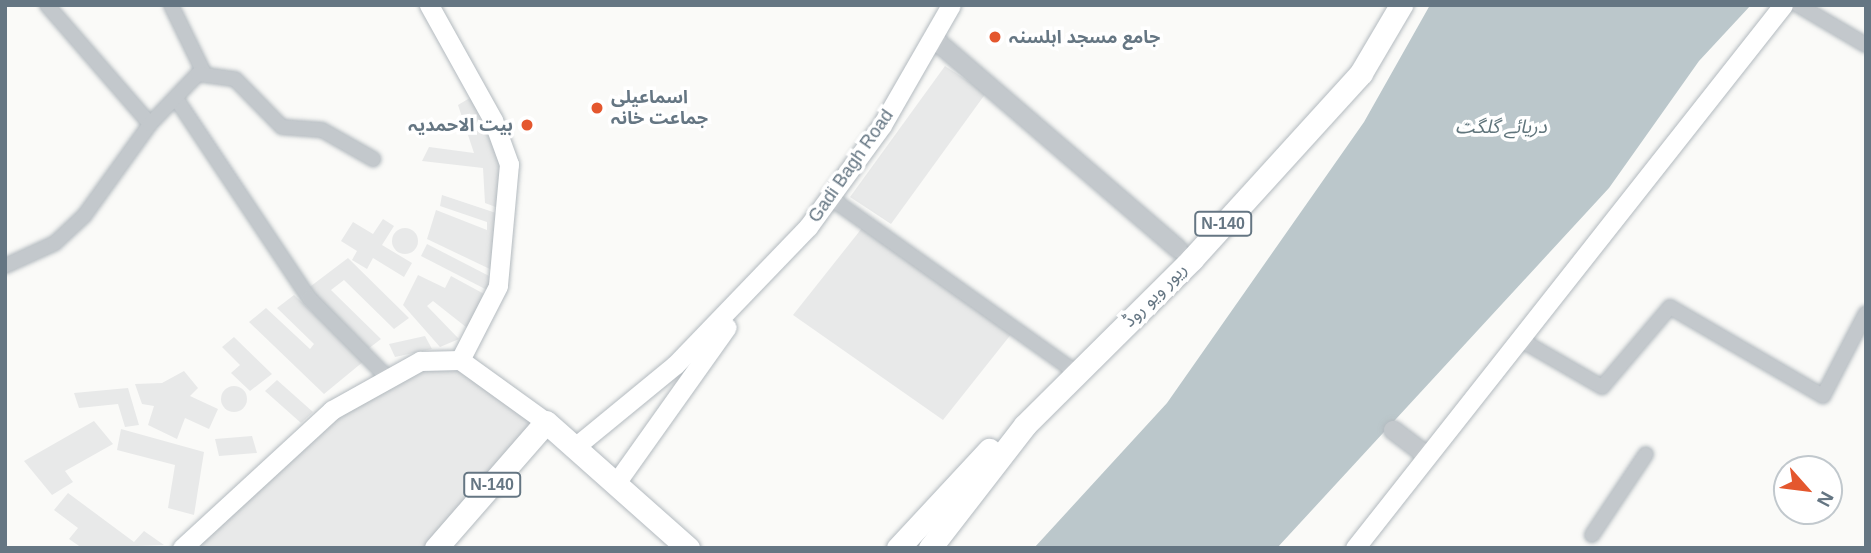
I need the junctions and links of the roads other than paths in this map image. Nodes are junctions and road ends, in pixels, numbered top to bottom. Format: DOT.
graph roads {
  1 [pos="47,5"];
  2 [pos="171,5"];
  3 [pos="429,5"];
  4 [pos="1401,5"];
  5 [pos="1783,5"];
  6 [pos="1798,5"];
  7 [pos="947,7"];
  8 [pos="934,39"];
  9 [pos="1866,44"];
  10 [pos="204,73"];
  11 [pos="177,100"];
  12 [pos="150,124"];
  13 [pos="373,159"];
  14 [pos="831,199"];
  15 [pos="1178,250"];
  16 [pos="8,257"];
  17 [pos="757,284"];
  18 [pos="1866,313"];
  19 [pos="1519,339"];
  20 [pos="460,360"];
  21 [pos="675,365"];
  22 [pos="1080,375"];
  23 [pos="385,376"];
  24 [pos="690,379"];
  25 [pos="546,422"];
  26 [pos="1025,425"];
  27 [pos="1392,430"];
  28 [pos="575,447"];
  29 [pos="1646,454"];
  30 [pos="1426,455"];
  31 [pos="616,483"];
  32 [pos="1592,535"];
  33 [pos="182,548"];
  34 [pos="436,548"];
  35 [pos="688,548"];
  36 [pos="898,548"];
  37 [pos="930,548"];
  38 [pos="1355,548"];
  1 -- 12 [label="street"];
  2 -- 10 [label="street"];
  3 -- 20 [label="main road"];
  4 -- 22 [label="highway, ریور ویو روڈ / N-140"];
  5 -- 19 [label="main road"];
  6 -- 9 [label="street"];
  7 -- 8 [label="main road, Gadi Bagh Road"];
  8 -- 14 [label="main road, Gadi Bagh Road"];
  8 -- 15 [label="street"];
  10 -- 11 [label="street"];
  10 -- 13 [label="street"];
  11 -- 12 [label="street"];
  11 -- 23 [label="street"];
  12 -- 16 [label="street"];
  14 -- 17 [label="main road, Gadi Bagh Road"];
  14 -- 22 [label="street"];
  17 -- 21 [label="main road, Gadi Bagh Road"];
  17 -- 24 [label="main road, Gadi Bagh Road"];
  18 -- 19 [label="street"];
  19 -- 30 [label="main road"];
  20 -- 23 [label="main road"];
  20 -- 25 [label="main road"];
  21 -- 24 [label="main road"];
  21 -- 28 [label="main road, Gadi Bagh Road"];
  22 -- 26 [label="highway, ریور ویو روڈ / N-140"];
  23 -- 33 [label="main road"];
  24 -- 31 [label="main road, Gadi Bagh Road"];
  25 -- 28 [label="highway"];
  25 -- 34 [label="highway, N-140"];
  26 -- 36 [label="highway, N-140"];
  26 -- 37 [label="highway, ریور ویو روڈ"];
  27 -- 30 [label="street"];
  28 -- 31 [label="highway"];
  29 -- 32 [label="street"];
  30 -- 38 [label="main road"];
  31 -- 35 [label="highway"];
}
